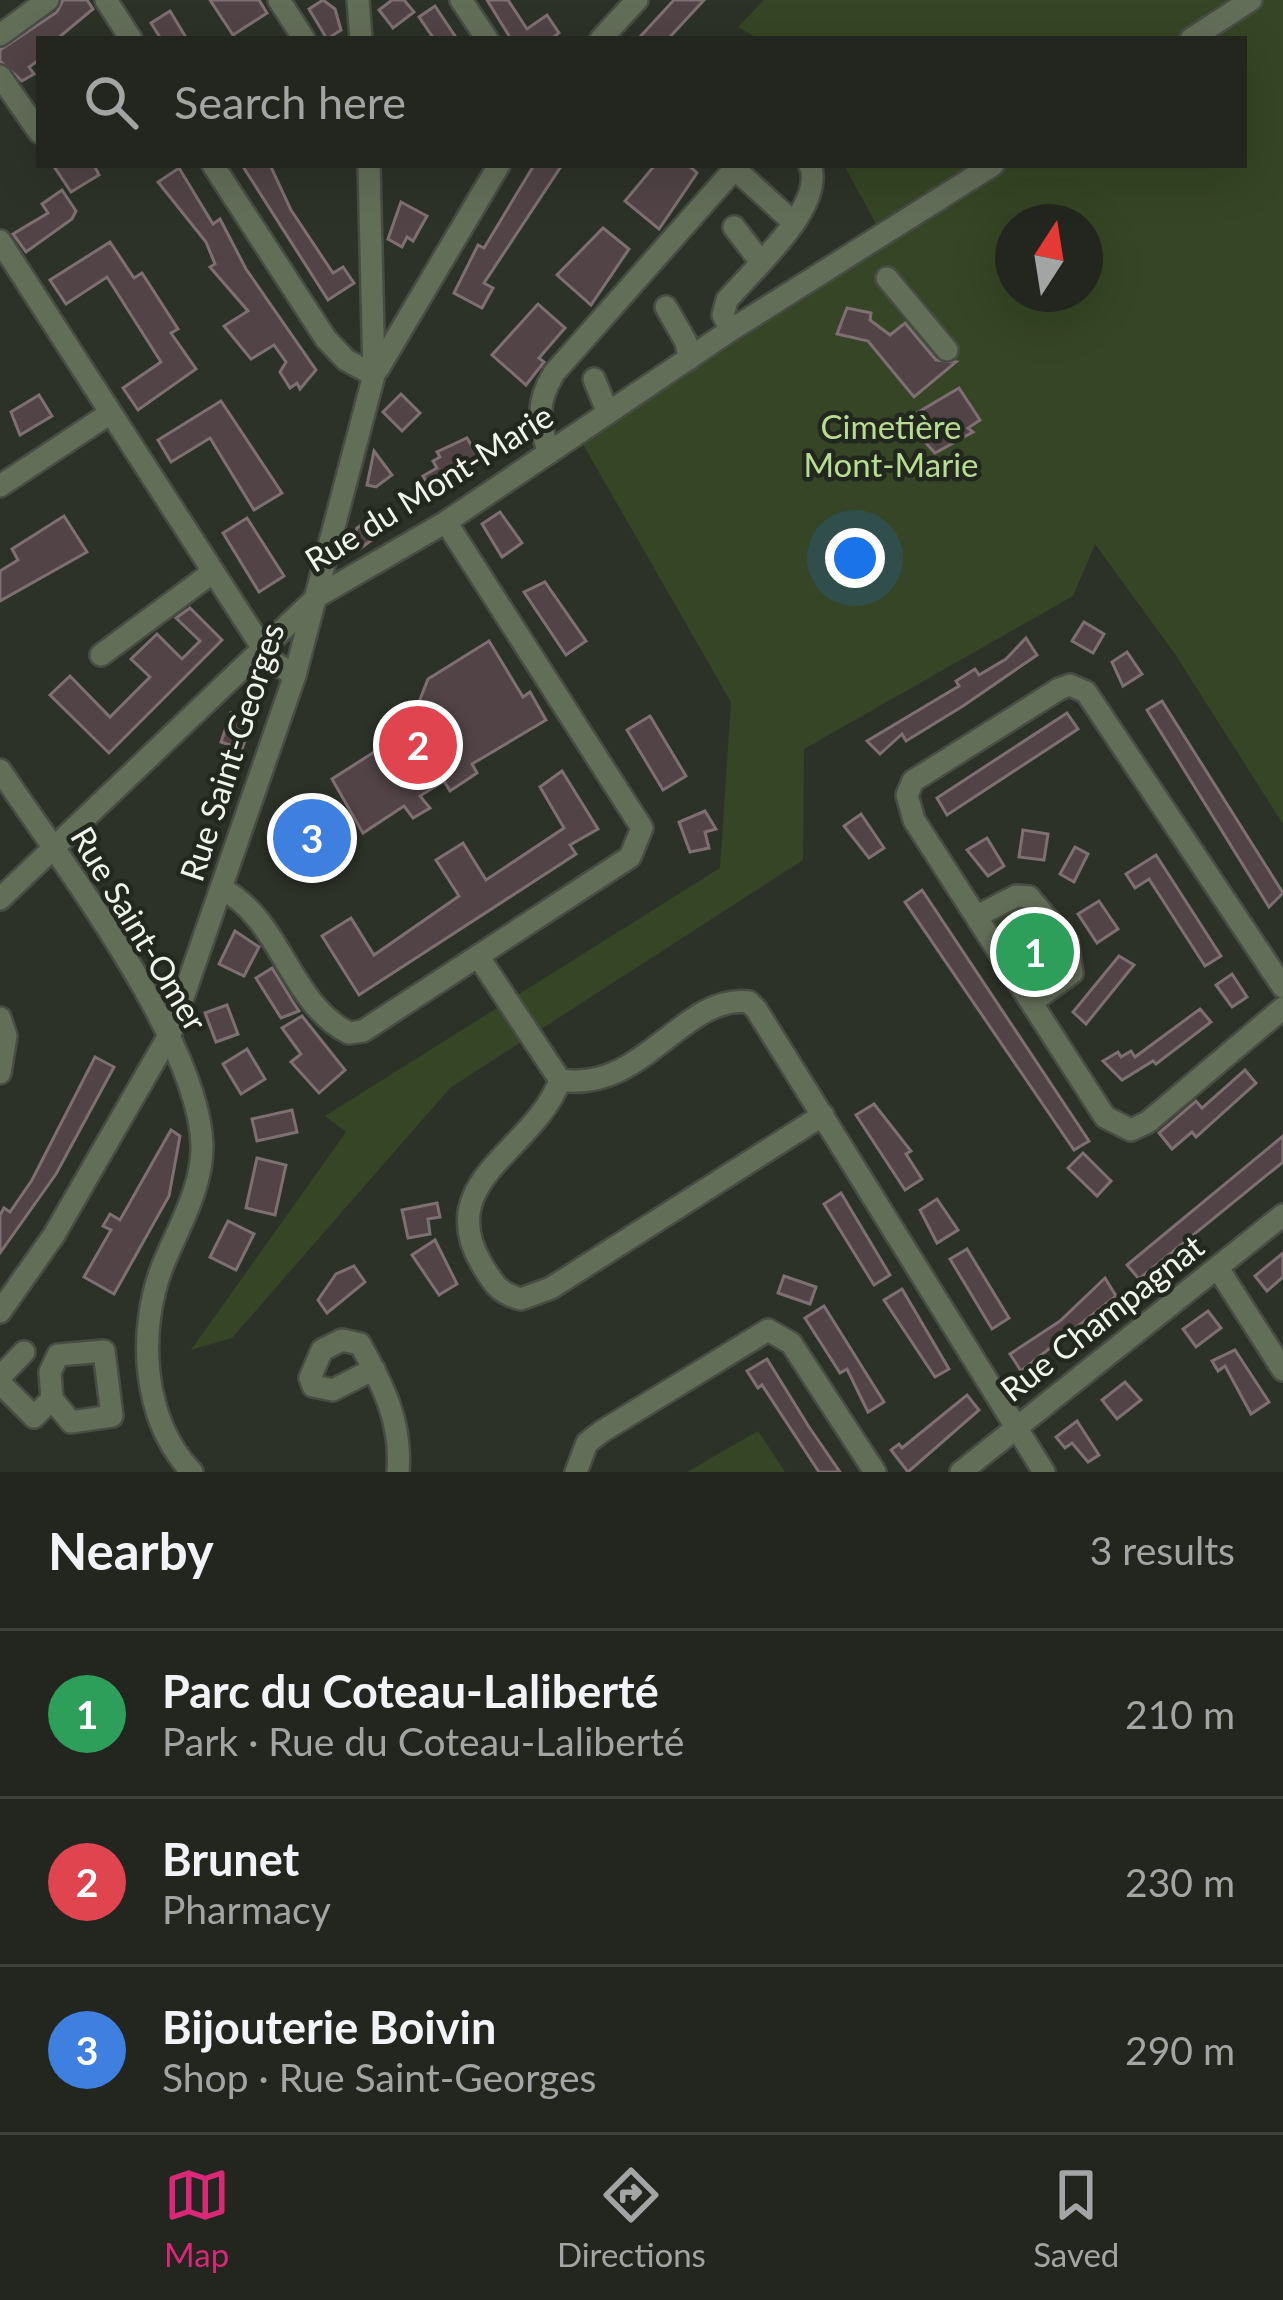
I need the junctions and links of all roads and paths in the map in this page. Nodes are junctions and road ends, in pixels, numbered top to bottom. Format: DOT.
graph roads {
  1 [pos="48,0"];
  2 [pos="106,0"];
  3 [pos="279,0"];
  4 [pos="358,0"];
  5 [pos="460,0"];
  6 [pos="637,0"];
  7 [pos="1251,0"];
  8 [pos="0,35"];
  9 [pos="129,36"];
  10 [pos="302,36"];
  11 [pos="361,36"];
  12 [pos="485,36"];
  13 [pos="604,36"];
  14 [pos="1196,36"];
  15 [pos="0,76"];
  16 [pos="36,128"];
  17 [pos="215,168"];
  18 [pos="369,168"];
  19 [pos="498,168"];
  20 [pos="736,168"];
  21 [pos="738,168"];
  22 [pos="810,168"];
  23 [pos="988,168"];
  24 [pos="793,222"];
  25 [pos="734,227"];
  26 [pos="0,241"];
  27 [pos="760,261"];
  28 [pos="887,278"];
  29 [pos="665,307"];
  30 [pos="731,330"];
  31 [pos="947,350"];
  32 [pos="689,359"];
  33 [pos="374,375"];
  34 [pos="594,379"];
  35 [pos="608,413"];
  36 [pos="109,414"];
  37 [pos="549,453"];
  38 [pos="0,486"];
  39 [pos="446,522"];
  40 [pos="213,572"];
  41 [pos="318,596"];
  42 [pos="264,649"];
  43 [pos="101,655"];
  44 [pos="295,675"];
  45 [pos="0,770"];
  46 [pos="52,848"];
  47 [pos="222,889"];
  48 [pos="0,899"];
  49 [pos="977,916"];
  50 [pos="478,956"];
  51 [pos="1283,988"];
  52 [pos="1032,1002"];
  53 [pos="1283,1008"];
  54 [pos="0,1018"];
  55 [pos="170,1032"];
  56 [pos="0,1072"];
  57 [pos="560,1080"];
  58 [pos="138,1095"];
  59 [pos="823,1114"];
  60 [pos="198,1119"];
  61 [pos="1283,1215"];
  62 [pos="1219,1270"];
  63 [pos="0,1312"];
  64 [pos="24,1352"];
  65 [pos="374,1369"];
  66 [pos="1283,1370"];
  67 [pos="0,1380"];
  68 [pos="52,1399"];
  69 [pos="1016,1426"];
  70 [pos="183,1468"];
  71 [pos="398,1472"];
  72 [pos="575,1472"];
  73 [pos="875,1472"];
  74 [pos="961,1472"];
  75 [pos="1044,1472"];
  1 -- 8 [label="street"];
  2 -- 9 [label="street"];
  3 -- 10 [label="street"];
  4 -- 11 [label="street"];
  5 -- 12 [label="street"];
  6 -- 13 [label="street"];
  7 -- 14 [label="street"];
  15 -- 16 [label="street"];
  17 -- 33 [label="street"];
  18 -- 33 [label="street, Rue Saint-Georges"];
  19 -- 33 [label="street"];
  20 -- 37 [label="street"];
  21 -- 24 [label="street"];
  22 -- 24 [label="street"];
  23 -- 30 [label="street, Rue du Mont-Marie"];
  24 -- 27 [label="street"];
  25 -- 27 [label="street"];
  26 -- 36 [label="street"];
  27 -- 30 [label="street"];
  28 -- 31 [label="street"];
  29 -- 32 [label="street"];
  30 -- 32 [label="street, Rue du Mont-Marie"];
  32 -- 35 [label="street, Rue du Mont-Marie"];
  33 -- 41 [label="street, Rue Saint-Georges"];
  34 -- 35 [label="street"];
  35 -- 37 [label="street, Rue du Mont-Marie"];
  36 -- 38 [label="street"];
  36 -- 40 [label="street"];
  37 -- 39 [label="street, Rue du Mont-Marie"];
  39 -- 41 [label="street, Rue du Mont-Marie"];
  39 -- 50 [label="street"];
  40 -- 42 [label="street"];
  40 -- 43 [label="street"];
  41 -- 42 [label="street, Rue du Mont-Marie"];
  41 -- 44 [label="street, Rue Saint-Georges"];
  42 -- 44 [label="street"];
  42 -- 46 [label="street, Rue du Mont-Marie"];
  44 -- 47 [label="street, Rue Saint-Georges"];
  45 -- 46 [label="street, Rue Saint-Omer"];
  46 -- 48 [label="street, Rue du Mont-Marie"];
  46 -- 55 [label="street, Rue Saint-Omer"];
  47 -- 50 [label="street"];
  47 -- 55 [label="street, Rue Saint-Georges"];
  49 -- 51 [label="street"];
  49 -- 52 [label="street"];
  49 -- 52 [label="street"];
  50 -- 57 [label="street"];
  52 -- 53 [label="street"];
  54 -- 56 [label="street"];
  55 -- 58 [label="street, Rue Saint-Georges"];
  55 -- 60 [label="street, Rue Saint-Omer"];
  57 -- 59 [label="street"];
  57 -- 59 [label="street"];
  58 -- 60 [label="street"];
  58 -- 63 [label="street, Rue Saint-Georges"];
  59 -- 69 [label="street"];
  60 -- 70 [label="street, Rue Saint-Omer"];
  61 -- 62 [label="street, Rue Champagnat"];
  62 -- 66 [label="street"];
  62 -- 69 [label="street, Rue Champagnat"];
  64 -- 67 [label="street"];
  65 -- 71 [label="street"];
  67 -- 68 [label="street"];
  69 -- 74 [label="street, Rue Champagnat"];
  69 -- 75 [label="street"];
  72 -- 73 [label="street"];
}
